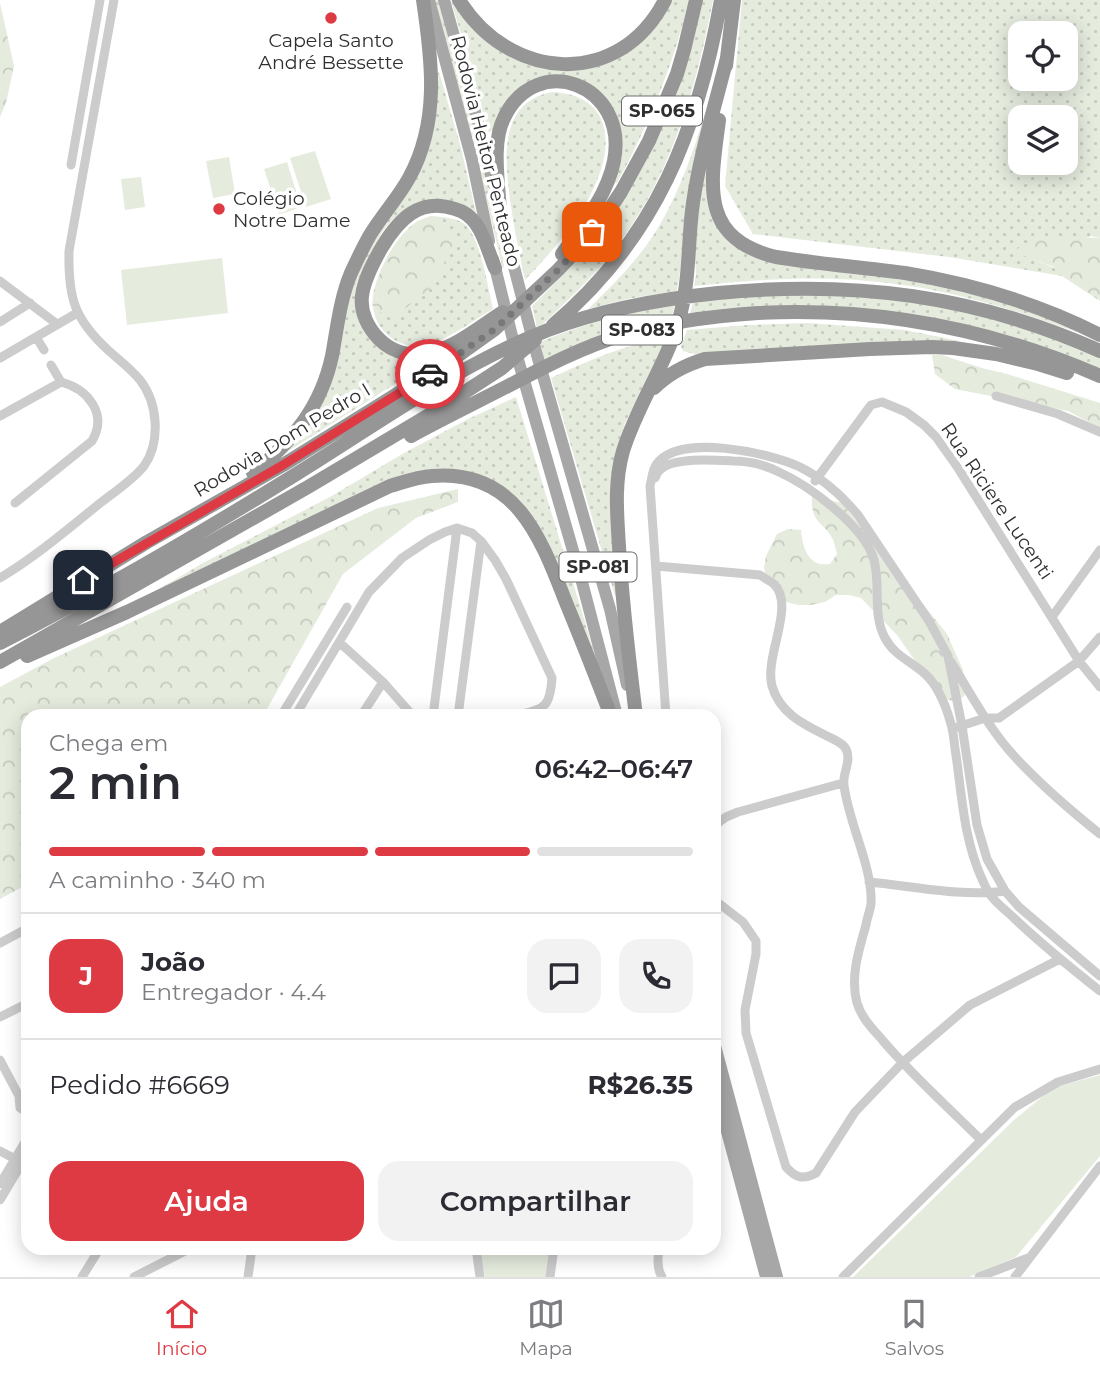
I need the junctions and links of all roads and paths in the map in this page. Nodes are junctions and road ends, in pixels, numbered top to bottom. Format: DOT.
graph roads {
  1 [pos="100,0"];
  2 [pos="114,0"];
  3 [pos="423,0"];
  4 [pos="429,0"];
  5 [pos="444,0"];
  6 [pos="459,0"];
  7 [pos="665,0"];
  8 [pos="696,0"];
  9 [pos="721,0"];
  10 [pos="734,0"];
  11 [pos="727,58"];
  12 [pos="71,165"];
  13 [pos="500,213"];
  14 [pos="496,273"];
  15 [pos="0,281"];
  16 [pos="534,291"];
  17 [pos="30,303"];
  18 [pos="77,313"];
  19 [pos="0,322"];
  20 [pos="57,324"];
  21 [pos="1100,335"];
  22 [pos="36,337"];
  23 [pos="44,350"];
  24 [pos="1100,351"];
  25 [pos="0,358"];
  26 [pos="51,365"];
  27 [pos="1100,376"];
  28 [pos="61,382"];
  29 [pos="1100,384"];
  30 [pos="996,396"];
  31 [pos="645,400"];
  32 [pos="0,416"];
  33 [pos="1100,432"];
  34 [pos="817,478"];
  35 [pos="650,485"];
  36 [pos="809,490"];
  37 [pos="15,503"];
  38 [pos="457,528"];
  39 [pos="481,541"];
  40 [pos="1100,550"];
  41 [pos="656,566"];
  42 [pos="158,574"];
  43 [pos="0,578"];
  44 [pos="83,580"];
  45 [pos="347,607"];
  46 [pos="1052,617"];
  47 [pos="0,632"];
  48 [pos="1100,637"];
  49 [pos="339,642"];
  50 [pos="0,643"];
  51 [pos="948,656"];
  52 [pos="1079,660"];
  53 [pos="0,662"];
  54 [pos="0,669"];
  55 [pos="383,682"];
  56 [pos="1100,687"];
  57 [pos="285,709"];
  58 [pos="299,709"];
  59 [pos="366,709"];
  60 [pos="407,709"];
  61 [pos="434,709"];
  62 [pos="459,709"];
  63 [pos="539,709"];
  64 [pos="608,709"];
  65 [pos="615,709"];
  66 [pos="633,709"];
  67 [pos="634,709"];
  68 [pos="666,709"];
  69 [pos="985,718"];
  70 [pos="957,727"];
  71 [pos="843,783"];
  72 [pos="721,821"];
  73 [pos="1100,834"];
  74 [pos="869,882"];
  75 [pos="1005,891"];
  76 [pos="989,893"];
  77 [pos="721,905"];
  78 [pos="21,932"];
  79 [pos="0,943"];
  80 [pos="1060,959"];
  81 [pos="1100,976"];
  82 [pos="1100,991"];
  83 [pos="21,1006"];
  84 [pos="0,1017"];
  85 [pos="0,1060"];
  86 [pos="902,1063"];
  87 [pos="721,1068"];
  88 [pos="1100,1069"];
  89 [pos="21,1091"];
  90 [pos="721,1109"];
  91 [pos="981,1139"];
  92 [pos="21,1149"];
  93 [pos="0,1151"];
  94 [pos="15,1159"];
  95 [pos="21,1165"];
  96 [pos="1100,1166"];
  97 [pos="0,1182"];
  98 [pos="0,1200"];
  99 [pos="96,1255"];
  100 [pos="177,1255"];
  101 [pos="251,1255"];
  102 [pos="476,1255"];
  103 [pos="553,1255"];
  104 [pos="658,1255"];
  105 [pos="1030,1258"];
  106 [pos="993,1275"];
  107 [pos="82,1277"];
  108 [pos="134,1277"];
  109 [pos="248,1277"];
  110 [pos="480,1277"];
  111 [pos="550,1277"];
  112 [pos="662,1277"];
  113 [pos="766,1277"];
  114 [pos="777,1277"];
  115 [pos="843,1277"];
  116 [pos="979,1277"];
  117 [pos="1015,1277"];
  1 -- 12 [label="street"];
  2 -- 18 [label="street"];
  3 -- 44 [label="highway"];
  4 -- 14 [label="main road, Rodovia Heitor Penteado"];
  5 -- 13 [label="main road, Rodovia Heitor Penteado"];
  6 -- 7 [label="highway"];
  8 -- 16 [label="highway, Rodovia Dom Pedro I / SP-065"];
  9 -- 42 [label="highway, SP-065"];
  10 -- 11 [label="highway"];
  11 -- 21 [label="highway"];
  11 -- 31 [label="highway"];
  13 -- 16 [label="highway"];
  13 -- 66 [label="main road, Rodovia Heitor Penteado / SP-081"];
  14 -- 16 [label="highway"];
  14 -- 65 [label="main road, Rodovia Heitor Penteado / SP-081"];
  15 -- 17 [label="street"];
  16 -- 44 [label="highway, Rodovia Dom Pedro I / SP-065"];
  17 -- 19 [label="street"];
  17 -- 20 [label="street"];
  18 -- 20 [label="street"];
  18 -- 43 [label="street"];
  20 -- 22 [label="street"];
  22 -- 23 [label="street"];
  22 -- 25 [label="street"];
  24 -- 50 [label="highway, SP-083"];
  26 -- 28 [label="street"];
  27 -- 42 [label="highway, SP-083"];
  28 -- 32 [label="street"];
  28 -- 37 [label="street"];
  29 -- 31 [label="highway"];
  30 -- 33 [label="street"];
  31 -- 67 [label="highway"];
  34 -- 35 [label="street"];
  34 -- 36 [label="street"];
  34 -- 46 [label="street, Rua Riciere Lucenti"];
  34 -- 51 [label="street"];
  35 -- 36 [label="street"];
  35 -- 41 [label="street"];
  36 -- 70 [label="street"];
  38 -- 39 [label="street"];
  38 -- 49 [label="street"];
  38 -- 61 [label="street"];
  39 -- 62 [label="street"];
  39 -- 63 [label="street"];
  40 -- 46 [label="street"];
  41 -- 68 [label="street"];
  41 -- 71 [label="street"];
  42 -- 53 [label="highway, SP-065"];
  44 -- 47 [label="highway, Rodovia Dom Pedro I / SP-065"];
  45 -- 57 [label="street"];
  46 -- 52 [label="street, Rua Riciere Lucenti"];
  48 -- 52 [label="street"];
  49 -- 55 [label="street"];
  49 -- 58 [label="street"];
  51 -- 69 [label="street"];
  51 -- 70 [label="street"];
  52 -- 56 [label="street, Rua Riciere Lucenti"];
  52 -- 69 [label="street"];
  54 -- 64 [label="highway"];
  55 -- 59 [label="street"];
  55 -- 60 [label="street"];
  69 -- 70 [label="street"];
  69 -- 73 [label="street"];
  70 -- 75 [label="street"];
  70 -- 76 [label="street"];
  71 -- 72 [label="street"];
  71 -- 74 [label="street"];
  74 -- 76 [label="street"];
  74 -- 86 [label="street"];
  75 -- 76 [label="street"];
  75 -- 81 [label="street"];
  76 -- 80 [label="street"];
  77 -- 86 [label="street"];
  78 -- 79 [label="street"];
  80 -- 82 [label="street"];
  80 -- 86 [label="street"];
  83 -- 84 [label="street"];
  85 -- 89 [label="street"];
  86 -- 91 [label="street"];
  87 -- 114 [label="main road"];
  88 -- 91 [label="street"];
  90 -- 113 [label="main road"];
  91 -- 115 [label="street"];
  92 -- 94 [label="street"];
  93 -- 94 [label="street"];
  94 -- 97 [label="street"];
  95 -- 98 [label="street"];
  96 -- 105 [label="street"];
  99 -- 107 [label="street"];
  100 -- 108 [label="street"];
  101 -- 109 [label="street"];
  102 -- 110 [label="street"];
  103 -- 111 [label="street"];
  104 -- 112 [label="street"];
  105 -- 106 [label="street"];
  105 -- 117 [label="street"];
  106 -- 116 [label="street"];
}
